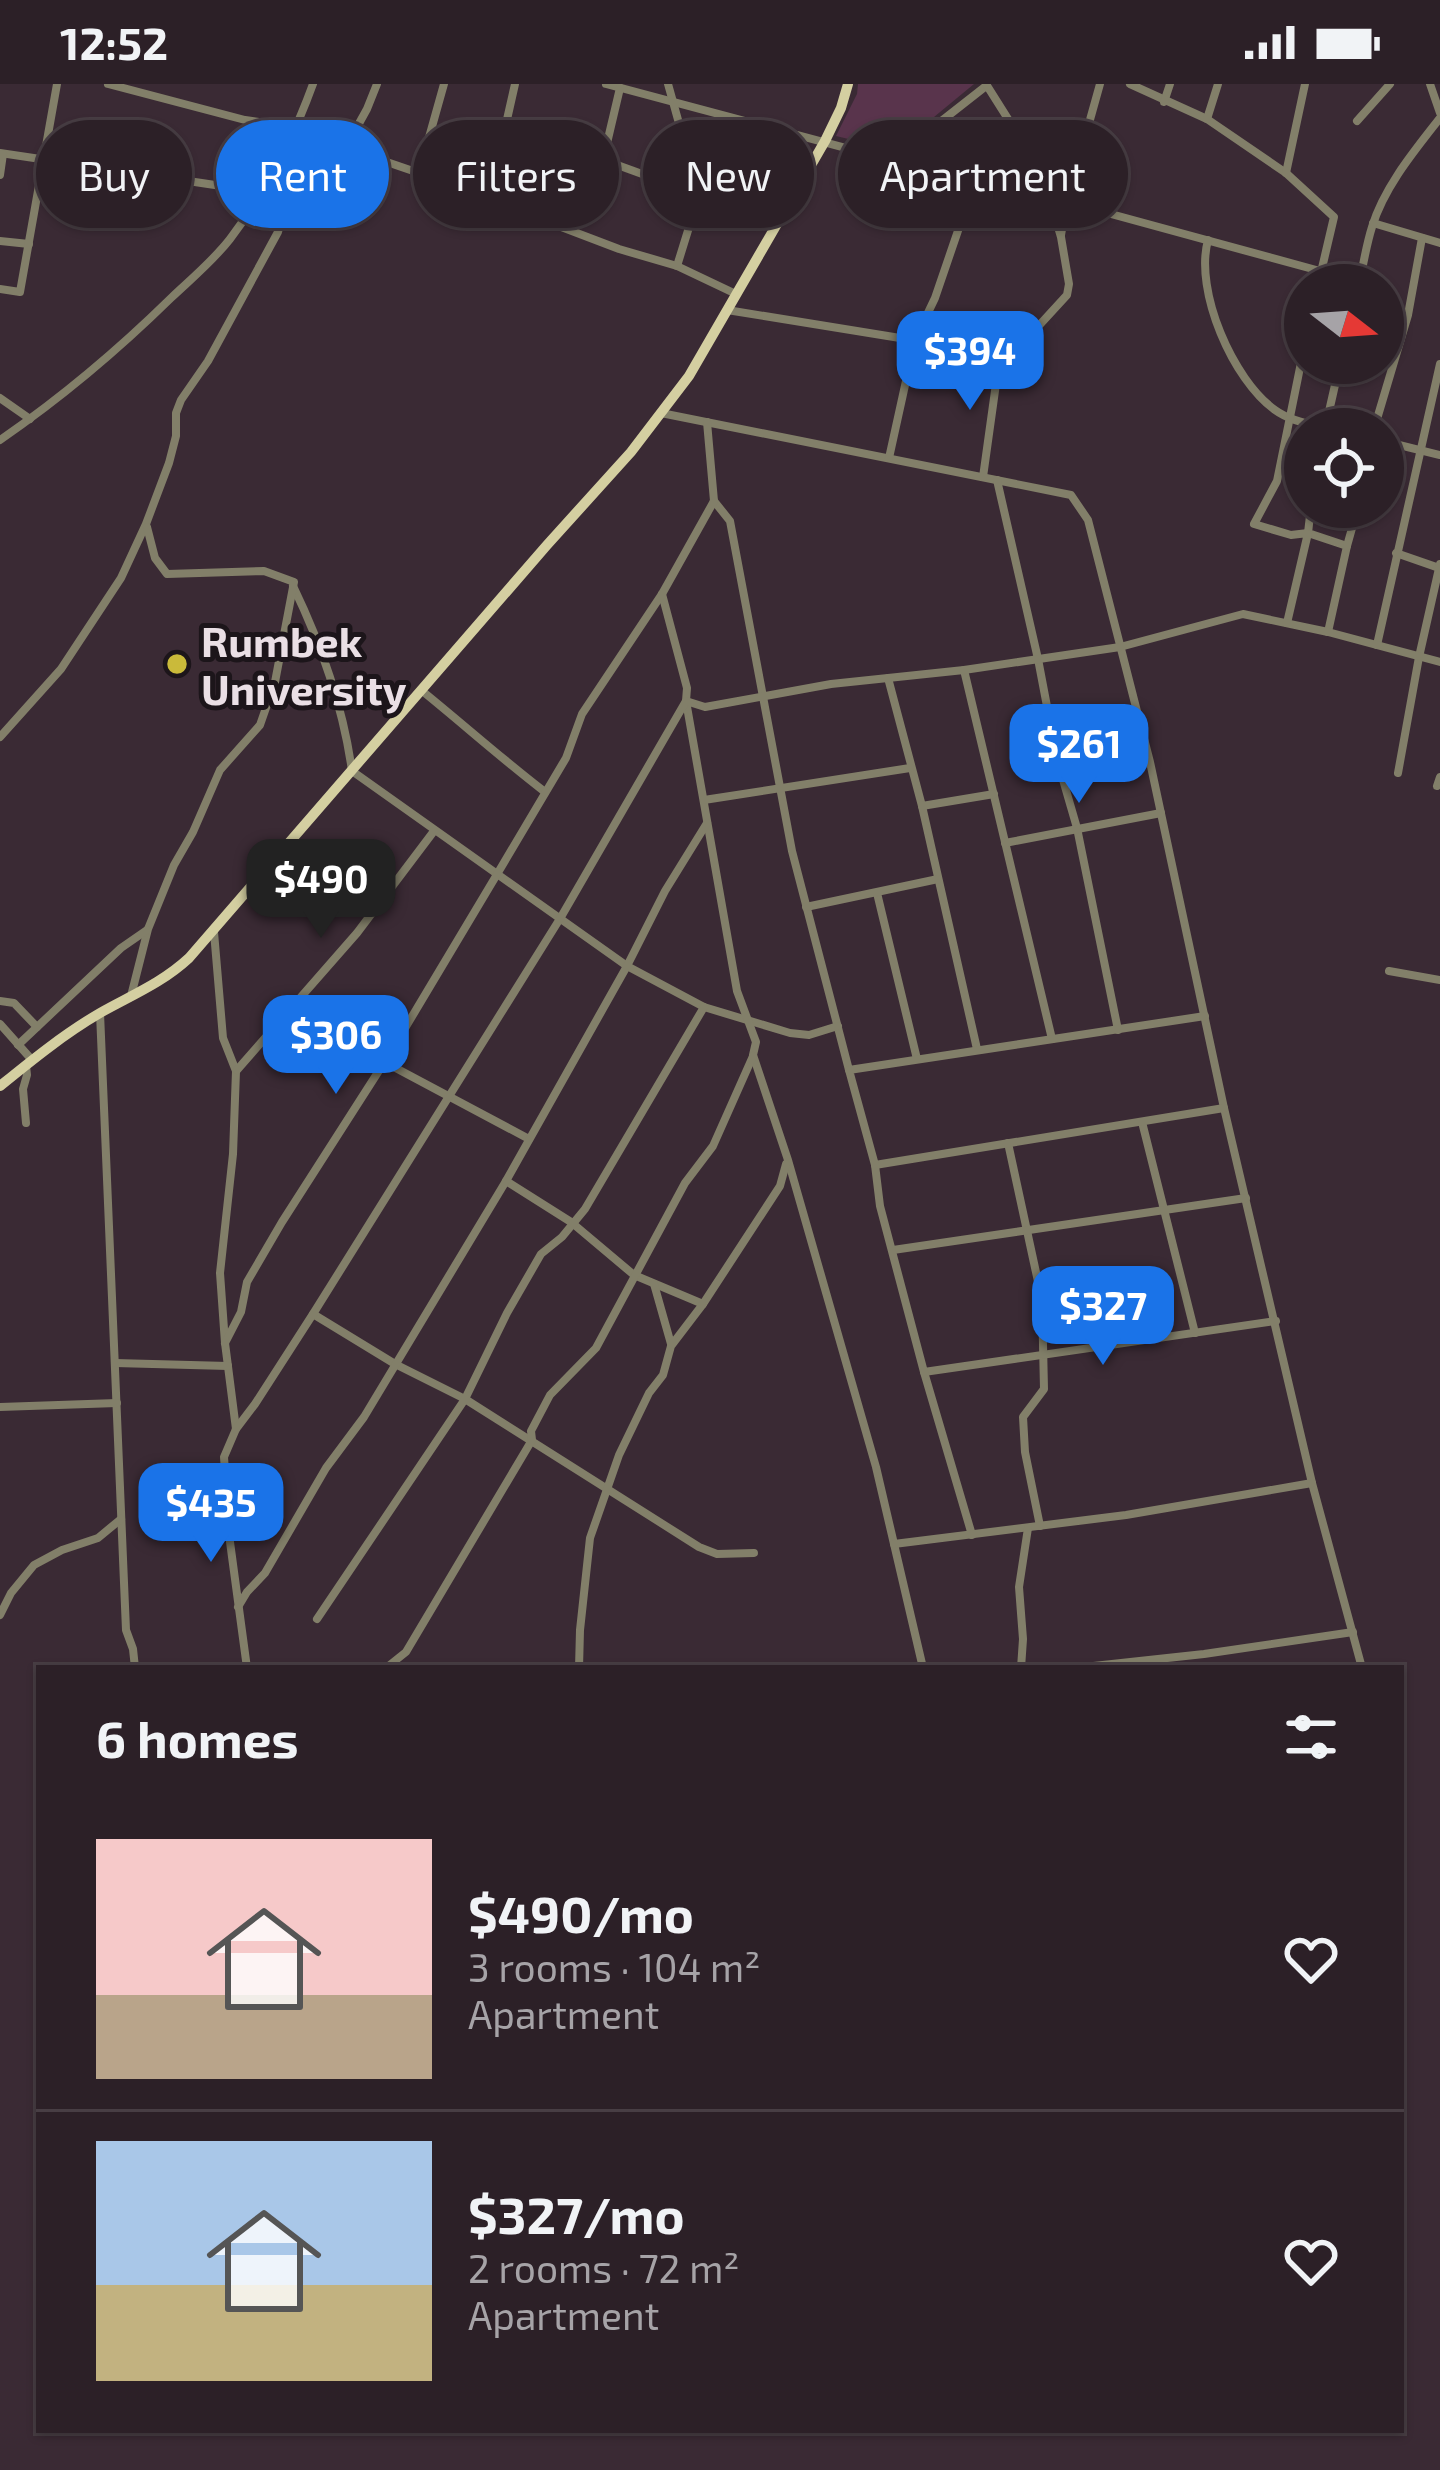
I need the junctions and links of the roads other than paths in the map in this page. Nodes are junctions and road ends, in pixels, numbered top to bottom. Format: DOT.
graph roads {
  1 [pos="57,84"];
  2 [pos="108,84"];
  3 [pos="313,84"];
  4 [pos="377,84"];
  5 [pos="444,84"];
  6 [pos="515,84"];
  7 [pos="606,84"];
  8 [pos="668,84"];
  9 [pos="848,84"];
  10 [pos="1100,84"];
  11 [pos="1130,84"];
  12 [pos="1170,84"];
  13 [pos="1218,84"];
  14 [pos="1304,84"];
  15 [pos="1390,84"];
  16 [pos="1430,84"];
  17 [pos="986,85"];
  18 [pos="620,88"];
  19 [pos="675,102"];
  20 [pos="1164,102"];
  21 [pos="1440,116"];
  22 [pos="1207,119"];
  23 [pos="50,120"];
  24 [pos="245,120"];
  25 [pos="300,120"];
  26 [pos="361,120"];
  27 [pos="433,120"];
  28 [pos="507,120"];
  29 [pos="612,120"];
  30 [pos="680,120"];
  31 [pos="942,120"];
  32 [pos="1008,120"];
  33 [pos="1090,120"];
  34 [pos="1357,121"];
  35 [pos="825,141"];
  36 [pos="838,144"];
  37 [pos="2,153"];
  38 [pos="36,158"];
  39 [pos="814,160"];
  40 [pos="1286,173"];
  41 [pos="0,175"];
  42 [pos="36,202"];
  43 [pos="1128,218"];
  44 [pos="1372,223"];
  45 [pos="236,228"];
  46 [pos="279,228"];
  47 [pos="563,228"];
  48 [pos="689,228"];
  49 [pos="774,228"];
  50 [pos="959,228"];
  51 [pos="1058,228"];
  52 [pos="1063,228"];
  53 [pos="1061,237"];
  54 [pos="1422,238"];
  55 [pos="1208,240"];
  56 [pos="0,241"];
  57 [pos="1440,243"];
  58 [pos="29,244"];
  59 [pos="1295,264"];
  60 [pos="1322,264"];
  61 [pos="1363,264"];
  62 [pos="677,266"];
  63 [pos="0,289"];
  64 [pos="736,293"];
  65 [pos="727,310"];
  66 [pos="1404,326"];
  67 [pos="915,340"];
  68 [pos="1000,355"];
  69 [pos="1440,364"];
  70 [pos="0,398"];
  71 [pos="661,412"];
  72 [pos="1284,416"];
  73 [pos="30,419"];
  74 [pos="707,422"];
  75 [pos="0,440"];
  76 [pos="1284,442"];
  77 [pos="1404,447"];
  78 [pos="1420,451"];
  79 [pos="1440,455"];
  80 [pos="889,458"];
  81 [pos="983,477"];
  82 [pos="998,480"];
  83 [pos="714,501"];
  84 [pos="146,524"];
  85 [pos="1309,528"];
  86 [pos="1352,528"];
  87 [pos="1308,533"];
  88 [pos="1347,545"];
  89 [pos="1396,553"];
  90 [pos="1440,567"];
  91 [pos="293,586"];
  92 [pos="662,594"];
  93 [pos="1287,623"];
  94 [pos="1328,632"];
  95 [pos="1377,645"];
  96 [pos="1120,646"];
  97 [pos="1419,657"];
  98 [pos="1038,659"];
  99 [pos="1440,662"];
  100 [pos="964,670"];
  101 [pos="889,679"];
  102 [pos="421,690"];
  103 [pos="763,699"];
  104 [pos="686,701"];
  105 [pos="0,737"];
  106 [pos="910,768"];
  107 [pos="352,771"];
  108 [pos="1398,773"];
  109 [pos="780,789"];
  110 [pos="545,792"];
  111 [pos="994,794"];
  112 [pos="704,800"];
  113 [pos="922,806"];
  114 [pos="1161,813"];
  115 [pos="708,822"];
  116 [pos="1077,829"];
  117 [pos="434,830"];
  118 [pos="1005,843"];
  119 [pos="496,876"];
  120 [pos="938,879"];
  121 [pos="877,892"];
  122 [pos="806,907"];
  123 [pos="561,917"];
  124 [pos="148,929"];
  125 [pos="214,930"];
  126 [pos="627,966"];
  127 [pos="1389,970"];
  128 [pos="1440,980"];
  129 [pos="131,998"];
  130 [pos="0,1001"];
  131 [pos="704,1007"];
  132 [pos="100,1013"];
  133 [pos="1205,1016"];
  134 [pos="748,1022"];
  135 [pos="0,1024"];
  136 [pos="838,1026"];
  137 [pos="37,1027"];
  138 [pos="1118,1030"];
  139 [pos="1052,1039"];
  140 [pos="18,1045"];
  141 [pos="977,1049"];
  142 [pos="753,1054"];
  143 [pos="389,1055"];
  144 [pos="917,1059"];
  145 [pos="29,1063"];
  146 [pos="849,1070"];
  147 [pos="236,1071"];
  148 [pos="0,1086"];
  149 [pos="449,1095"];
  150 [pos="1224,1108"];
  151 [pos="1142,1122"];
  152 [pos="26,1123"];
  153 [pos="529,1139"];
  154 [pos="1008,1143"];
  155 [pos="788,1160"];
  156 [pos="875,1165"];
  157 [pos="506,1181"];
  158 [pos="1246,1198"];
  159 [pos="1166,1210"];
  160 [pos="571,1222"];
  161 [pos="1025,1230"];
  162 [pos="892,1250"];
  163 [pos="634,1275"];
  164 [pos="654,1282"];
  165 [pos="703,1304"];
  166 [pos="313,1314"];
  167 [pos="1276,1322"];
  168 [pos="1195,1333"];
  169 [pos="225,1343"];
  170 [pos="671,1346"];
  171 [pos="1046,1355"];
  172 [pos="115,1363"];
  173 [pos="395,1364"];
  174 [pos="228,1366"];
  175 [pos="924,1372"];
  176 [pos="465,1399"];
  177 [pos="117,1403"];
  178 [pos="0,1407"];
  179 [pos="236,1429"];
  180 [pos="532,1440"];
  181 [pos="1312,1483"];
  182 [pos="607,1489"];
  183 [pos="122,1519"];
  184 [pos="1040,1526"];
  185 [pos="1028,1528"];
  186 [pos="972,1534"];
  187 [pos="894,1544"];
  188 [pos="754,1553"];
  189 [pos="238,1606"];
  190 [pos="0,1616"];
  191 [pos="317,1619"];
  192 [pos="1353,1632"];
  193 [pos="135,1665"];
  194 [pos="247,1665"];
  195 [pos="390,1665"];
  196 [pos="579,1665"];
  197 [pos="922,1665"];
  198 [pos="1021,1665"];
  199 [pos="1103,1665"];
  200 [pos="1361,1665"];
  1 -- 23 [label="street"];
  2 -- 24 [label="street"];
  3 -- 25 [label="street"];
  4 -- 26 [label="street"];
  5 -- 27 [label="street"];
  6 -- 28 [label="street"];
  7 -- 18 [label="street"];
  8 -- 19 [label="street"];
  9 -- 35 [label="main road"];
  10 -- 33 [label="street"];
  11 -- 20 [label="street"];
  12 -- 20 [label="street"];
  13 -- 22 [label="street"];
  14 -- 40 [label="street"];
  15 -- 34 [label="street"];
  16 -- 21 [label="street"];
  17 -- 31 [label="street"];
  17 -- 32 [label="street"];
  18 -- 19 [label="street"];
  18 -- 29 [label="street"];
  19 -- 30 [label="street"];
  19 -- 35 [label="street"];
  20 -- 22 [label="street"];
  21 -- 44 [label="street"];
  22 -- 40 [label="street"];
  35 -- 36 [label="street"];
  35 -- 39 [label="main road"];
  37 -- 38 [label="street"];
  37 -- 41 [label="street"];
  40 -- 60 [label="street"];
  42 -- 58 [label="street"];
  43 -- 55 [label="street"];
  44 -- 54 [label="street"];
  44 -- 61 [label="street"];
  45 -- 73 [label="street"];
  46 -- 84 [label="street"];
  47 -- 62 [label="street"];
  48 -- 62 [label="street"];
  49 -- 64 [label="main road"];
  50 -- 67 [label="street"];
  51 -- 53 [label="street"];
  52 -- 53 [label="street"];
  53 -- 68 [label="street"];
  54 -- 57 [label="street"];
  54 -- 66 [label="street"];
  55 -- 59 [label="street"];
  55 -- 72 [label="street"];
  56 -- 58 [label="street"];
  58 -- 63 [label="street"];
  62 -- 64 [label="street"];
  64 -- 65 [label="main road"];
  65 -- 67 [label="street"];
  65 -- 71 [label="main road"];
  67 -- 68 [label="street"];
  67 -- 80 [label="street"];
  68 -- 81 [label="street"];
  69 -- 78 [label="street"];
  70 -- 73 [label="street"];
  71 -- 74 [label="street"];
  71 -- 102 [label="main road"];
  73 -- 75 [label="street"];
  74 -- 80 [label="street"];
  74 -- 83 [label="street"];
  76 -- 87 [label="street"];
  77 -- 78 [label="street"];
  78 -- 79 [label="street"];
  78 -- 89 [label="street"];
  80 -- 81 [label="street"];
  81 -- 82 [label="street"];
  82 -- 96 [label="street"];
  82 -- 98 [label="street"];
  83 -- 92 [label="street"];
  83 -- 103 [label="street"];
  84 -- 91 [label="street"];
  84 -- 105 [label="street"];
  85 -- 87 [label="street"];
  86 -- 88 [label="street"];
  87 -- 88 [label="street"];
  87 -- 93 [label="street"];
  88 -- 94 [label="street"];
  89 -- 90 [label="street"];
  89 -- 95 [label="street"];
  90 -- 97 [label="street"];
  91 -- 107 [label="street"];
  91 -- 124 [label="street"];
  92 -- 104 [label="street"];
  92 -- 110 [label="street"];
  93 -- 94 [label="street"];
  93 -- 96 [label="street"];
  94 -- 95 [label="street"];
  95 -- 97 [label="street"];
  96 -- 98 [label="street"];
  96 -- 114 [label="street"];
  97 -- 99 [label="street"];
  97 -- 108 [label="street"];
  98 -- 100 [label="street"];
  98 -- 116 [label="street"];
  100 -- 101 [label="street"];
  100 -- 111 [label="street"];
  101 -- 103 [label="street"];
  101 -- 106 [label="street"];
  102 -- 107 [label="main road"];
  102 -- 110 [label="street"];
  103 -- 104 [label="street"];
  103 -- 109 [label="street"];
  104 -- 112 [label="street"];
  104 -- 123 [label="street"];
  106 -- 109 [label="street"];
  106 -- 113 [label="street"];
  107 -- 117 [label="street"];
  107 -- 125 [label="main road"];
  109 -- 112 [label="street"];
  109 -- 122 [label="street"];
  110 -- 119 [label="street"];
  111 -- 113 [label="street"];
  111 -- 118 [label="street"];
  112 -- 115 [label="street"];
  113 -- 120 [label="street"];
  114 -- 116 [label="street"];
  114 -- 133 [label="street"];
  115 -- 126 [label="street"];
  115 -- 134 [label="street"];
  116 -- 118 [label="street"];
  116 -- 138 [label="street"];
  117 -- 119 [label="street"];
  117 -- 147 [label="street"];
  118 -- 139 [label="street"];
  119 -- 123 [label="street"];
  119 -- 143 [label="street"];
  120 -- 121 [label="street"];
  120 -- 141 [label="street"];
  121 -- 122 [label="street"];
  121 -- 144 [label="street"];
  122 -- 136 [label="street"];
  123 -- 126 [label="street"];
  123 -- 149 [label="street"];
  124 -- 129 [label="street"];
  124 -- 137 [label="street"];
  125 -- 129 [label="main road"];
  125 -- 147 [label="street"];
  126 -- 131 [label="street"];
  126 -- 153 [label="street"];
  127 -- 128 [label="street"];
  129 -- 132 [label="main road"];
  130 -- 137 [label="street"];
  131 -- 134 [label="street"];
  131 -- 160 [label="street"];
  132 -- 145 [label="main road"];
  132 -- 172 [label="street"];
  133 -- 138 [label="street"];
  133 -- 150 [label="street"];
  134 -- 136 [label="street"];
  134 -- 142 [label="street"];
  135 -- 140 [label="street"];
  136 -- 146 [label="street"];
  137 -- 140 [label="street"];
  138 -- 139 [label="street"];
  139 -- 141 [label="street"];
  140 -- 145 [label="street"];
  141 -- 144 [label="street"];
  142 -- 155 [label="street"];
  142 -- 163 [label="street"];
  143 -- 149 [label="street"];
  143 -- 169 [label="street"];
  144 -- 146 [label="street"];
  145 -- 148 [label="main road"];
  145 -- 152 [label="street"];
  146 -- 156 [label="street"];
  147 -- 169 [label="street"];
  149 -- 153 [label="street"];
  149 -- 166 [label="street"];
  150 -- 151 [label="street"];
  150 -- 158 [label="street"];
  151 -- 154 [label="street"];
  151 -- 159 [label="street"];
  153 -- 157 [label="street"];
  154 -- 156 [label="street"];
  154 -- 161 [label="street"];
  155 -- 165 [label="street"];
  155 -- 187 [label="street"];
  156 -- 162 [label="street"];
  157 -- 160 [label="street"];
  157 -- 173 [label="street"];
  158 -- 159 [label="street"];
  158 -- 167 [label="street"];
  159 -- 161 [label="street"];
  159 -- 168 [label="street"];
  160 -- 163 [label="street"];
  160 -- 176 [label="street"];
  161 -- 162 [label="street"];
  161 -- 171 [label="street"];
  162 -- 175 [label="street"];
  163 -- 164 [label="street"];
  163 -- 180 [label="street"];
  164 -- 165 [label="street"];
  164 -- 170 [label="street"];
  165 -- 170 [label="street"];
  166 -- 173 [label="street"];
  166 -- 179 [label="street"];
  167 -- 168 [label="street"];
  167 -- 181 [label="street"];
  168 -- 171 [label="street"];
  169 -- 174 [label="street"];
  170 -- 182 [label="street"];
  171 -- 175 [label="street"];
  171 -- 184 [label="street"];
  172 -- 174 [label="street"];
  172 -- 177 [label="street"];
  173 -- 176 [label="street"];
  173 -- 189 [label="street"];
  174 -- 179 [label="street"];
  175 -- 186 [label="street"];
  176 -- 180 [label="street"];
  176 -- 191 [label="street"];
  177 -- 178 [label="street"];
  177 -- 183 [label="street"];
  179 -- 189 [label="street"];
  180 -- 182 [label="street"];
  180 -- 195 [label="street"];
  181 -- 184 [label="street"];
  181 -- 192 [label="street"];
  182 -- 188 [label="street"];
  182 -- 196 [label="street"];
  183 -- 190 [label="street"];
  183 -- 193 [label="street"];
  184 -- 185 [label="street"];
  185 -- 186 [label="street"];
  185 -- 198 [label="street"];
  186 -- 187 [label="street"];
  187 -- 197 [label="street"];
  189 -- 194 [label="street"];
  192 -- 199 [label="street"];
  192 -- 200 [label="street"];
}
